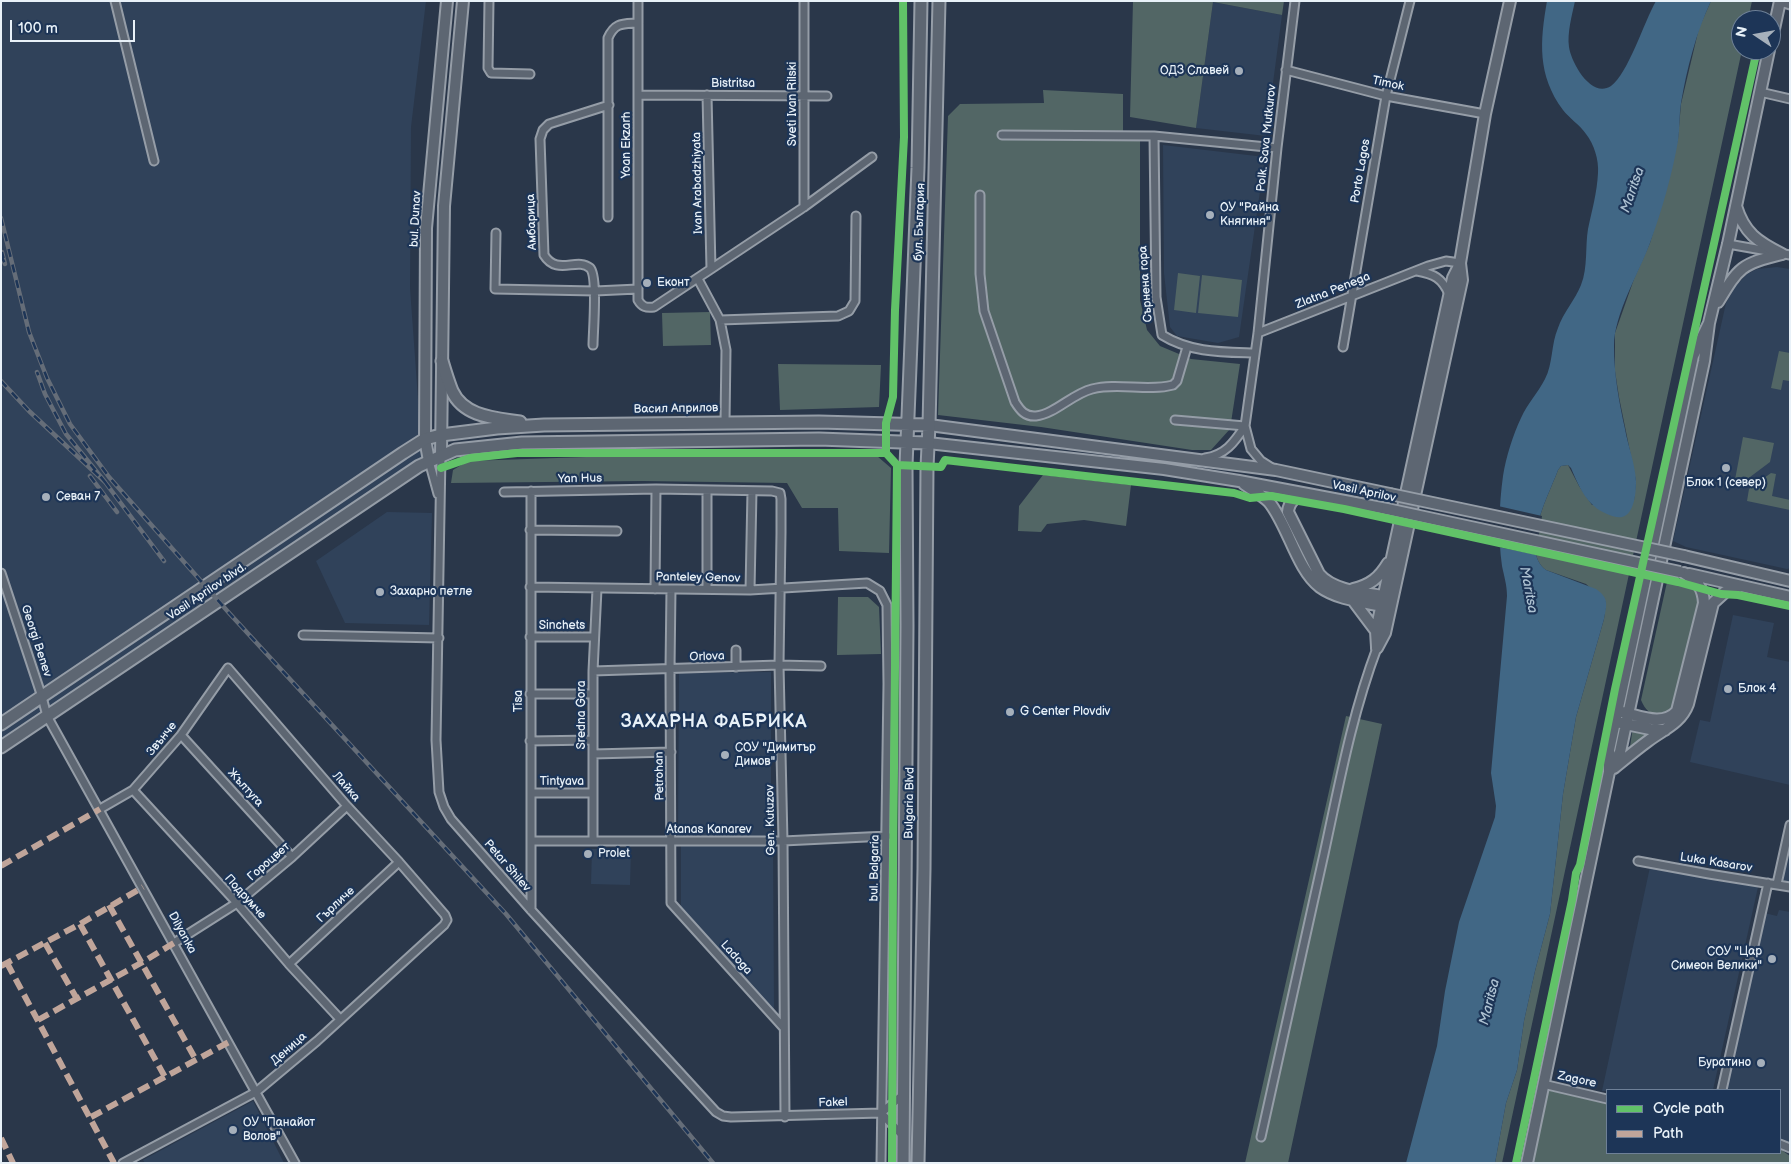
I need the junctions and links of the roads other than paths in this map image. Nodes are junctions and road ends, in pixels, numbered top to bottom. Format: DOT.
graph roads {
  1 [pos="115,1"];
  2 [pos="447,1"];
  3 [pos="463,1"];
  4 [pos="489,1"];
  5 [pos="638,1"];
  6 [pos="804,1"];
  7 [pos="921,1"];
  8 [pos="939,1"];
  9 [pos="1295,1"];
  10 [pos="1410,1"];
  11 [pos="1510,1"];
  12 [pos="1780,1"];
  13 [pos="1790,5"];
  14 [pos="638,23"];
  15 [pos="1768,60"];
  16 [pos="1286,70"];
  17 [pos="530,74"];
  18 [pos="1760,92"];
  19 [pos="639,95"];
  20 [pos="707,95"];
  21 [pos="804,96"];
  22 [pos="827,96"];
  23 [pos="1386,96"];
  24 [pos="1790,99"];
  25 [pos="609,105"];
  26 [pos="1485,114"];
  27 [pos="1002,135"];
  28 [pos="1154,136"];
  29 [pos="1277,148"];
  30 [pos="872,157"];
  31 [pos="154,161"];
  32 [pos="980,195"];
  33 [pos="1736,206"];
  34 [pos="804,207"];
  35 [pos="856,216"];
  36 [pos="608,217"];
  37 [pos="496,233"];
  38 [pos="1728,244"];
  39 [pos="1788,255"];
  40 [pos="1460,263"];
  41 [pos="711,269"];
  42 [pos="1416,270"];
  43 [pos="698,279"];
  44 [pos="638,289"];
  45 [pos="595,291"];
  46 [pos="1449,294"];
  47 [pos="1351,295"];
  48 [pos="1712,312"];
  49 [pos="720,320"];
  50 [pos="1709,323"];
  51 [pos="1258,332"];
  52 [pos="593,345"];
  53 [pos="1187,347"];
  54 [pos="1344,347"];
  55 [pos="1255,353"];
  56 [pos="442,361"];
  57 [pos="1175,420"];
  58 [pos="725,422"];
  59 [pos="908,424"];
  60 [pos="544,425"];
  61 [pos="929,425"];
  62 [pos="1245,426"];
  63 [pos="441,434"];
  64 [pos="425,439"];
  65 [pos="907,442"];
  66 [pos="928,443"];
  67 [pos="441,455"];
  68 [pos="1198,459"];
  69 [pos="429,461"];
  70 [pos="1276,470"];
  71 [pos="1239,481"];
  72 [pos="656,489"];
  73 [pos="707,490"];
  74 [pos="752,490"];
  75 [pos="531,491"];
  76 [pos="504,492"];
  77 [pos="780,493"];
  78 [pos="1310,494"];
  79 [pos="441,501"];
  80 [pos="530,530"];
  81 [pos="617,531"];
  82 [pos="1393,556"];
  83 [pos="1682,572"];
  84 [pos="1,573"];
  85 [pos="1790,580"];
  86 [pos="867,583"];
  87 [pos="1741,586"];
  88 [pos="530,587"];
  89 [pos="780,588"];
  90 [pos="597,589"];
  91 [pos="655,589"];
  92 [pos="672,589"];
  93 [pos="707,589"];
  94 [pos="750,590"];
  95 [pos="1352,595"];
  96 [pos="1790,597"];
  97 [pos="1387,602"];
  98 [pos="1376,631"];
  99 [pos="304,635"];
  100 [pos="530,637"];
  101 [pos="594,637"];
  102 [pos="439,638"];
  103 [pos="1377,648"];
  104 [pos="736,650"];
  105 [pos="778,665"];
  106 [pos="820,666"];
  107 [pos="736,667"];
  108 [pos="228,668"];
  109 [pos="670,669"];
  110 [pos="593,671"];
  111 [pos="1633,693"];
  112 [pos="530,694"];
  113 [pos="593,694"];
  114 [pos="42,697"];
  115 [pos="47,716"];
  116 [pos="1616,716"];
  117 [pos="1645,717"];
  118 [pos="1627,719"];
  119 [pos="1,724"];
  120 [pos="1665,730"];
  121 [pos="181,735"];
  122 [pos="593,740"];
  123 [pos="530,741"];
  124 [pos="1,746"];
  125 [pos="671,752"];
  126 [pos="593,754"];
  127 [pos="1609,772"];
  128 [pos="133,790"];
  129 [pos="531,793"];
  130 [pos="593,793"];
  131 [pos="347,806"];
  132 [pos="100,809"];
  133 [pos="1790,825"];
  134 [pos="887,836"];
  135 [pos="593,840"];
  136 [pos="531,841"];
  137 [pos="783,841"];
  138 [pos="672,842"];
  139 [pos="905,854"];
  140 [pos="924,855"];
  141 [pos="292,857"];
  142 [pos="1638,861"];
  143 [pos="400,862"];
  144 [pos="1768,883"];
  145 [pos="1777,884"];
  146 [pos="1790,887"];
  147 [pos="672,903"];
  148 [pos="237,904"];
  149 [pos="531,910"];
  150 [pos="447,920"];
  151 [pos="174,943"];
  152 [pos="289,964"];
  153 [pos="340,1019"];
  154 [pos="783,1027"];
  155 [pos="1543,1084"];
  156 [pos="1722,1089"];
  157 [pos="256,1092"];
  158 [pos="904,1094"];
  159 [pos="1606,1099"];
  160 [pos="881,1113"];
  161 [pos="785,1116"];
  162 [pos="1262,1137"];
  163 [pos="904,1138"];
  164 [pos="123,1163"];
  165 [pos="295,1163"];
  166 [pos="881,1163"];
  167 [pos="903,1163"];
  168 [pos="918,1163"];
  169 [pos="1527,1163"];
  1 -- 31 [label="street"];
  2 -- 64 [label="main road, bul. Dunav"];
  3 -- 56 [label="main road"];
  4 -- 17 [label="street"];
  5 -- 14 [label="street, Yoan Ekzarh"];
  6 -- 21 [label="street, Sveti Ivan Rilski"];
  7 -- 59 [label="main road"];
  8 -- 61 [label="main road, бул. България"];
  9 -- 16 [label="street, Polk. Sava Mutkurov"];
  10 -- 23 [label="street, Porto Lagos"];
  11 -- 26 [label="main road"];
  12 -- 13 [label="street"];
  14 -- 19 [label="street, Yoan Ekzarh"];
  14 -- 25 [label="street"];
  15 -- 18 [label="main road"];
  16 -- 23 [label="street, Timok"];
  16 -- 29 [label="street, Polk. Sava Mutkurov"];
  18 -- 24 [label="street"];
  18 -- 33 [label="main road"];
  19 -- 20 [label="street, Bistritsa"];
  19 -- 44 [label="street, Yoan Ekzarh"];
  20 -- 21 [label="street, Bistritsa"];
  20 -- 41 [label="street, Ivan Arabadzhiyata"];
  21 -- 22 [label="street, Bistritsa"];
  21 -- 34 [label="street, Sveti Ivan Rilski"];
  23 -- 26 [label="street, Timok"];
  23 -- 47 [label="street, Porto Lagos"];
  25 -- 36 [label="street"];
  25 -- 45 [label="street, Амбарица"];
  26 -- 40 [label="main road"];
  27 -- 28 [label="street"];
  28 -- 29 [label="street"];
  28 -- 53 [label="street, Сърнена гора"];
  29 -- 51 [label="street, Polk. Sava Mutkurov"];
  30 -- 34 [label="street"];
  32 -- 53 [label="street"];
  33 -- 38 [label="main road"];
  33 -- 39 [label="main road"];
  34 -- 41 [label="street"];
  35 -- 49 [label="street"];
  37 -- 45 [label="street"];
  38 -- 39 [label="street"];
  38 -- 48 [label="main road"];
  39 -- 48 [label="main road"];
  40 -- 42 [label="street, Zlatna Penega"];
  40 -- 46 [label="main road"];
  40 -- 97 [label="main road"];
  41 -- 43 [label="street"];
  42 -- 46 [label="street"];
  42 -- 47 [label="street, Zlatna Penega"];
  43 -- 44 [label="street"];
  43 -- 49 [label="street"];
  44 -- 45 [label="street"];
  45 -- 52 [label="street, Амбарица"];
  46 -- 82 [label="main road"];
  47 -- 51 [label="street, Zlatna Penega"];
  47 -- 54 [label="street, Porto Lagos"];
  48 -- 50 [label="main road"];
  49 -- 58 [label="street"];
  50 -- 111 [label="main road"];
  50 -- 116 [label="main road"];
  51 -- 55 [label="street, Polk. Sava Mutkurov"];
  53 -- 55 [label="street, Сърнена гора"];
  55 -- 62 [label="street, Polk. Sava Mutkurov"];
  56 -- 60 [label="main road"];
  56 -- 63 [label="main road"];
  57 -- 62 [label="street"];
  58 -- 59 [label="main road, Васил Априлов"];
  58 -- 60 [label="main road, Васил Априлов"];
  59 -- 61 [label="main road, Васил Априлов"];
  59 -- 65 [label="main road"];
  60 -- 63 [label="main road, Васил Априлов"];
  61 -- 66 [label="main road, бул. България"];
  61 -- 68 [label="main road, Vasil Aprilov"];
  62 -- 68 [label="street"];
  62 -- 70 [label="street"];
  63 -- 64 [label="main road, Васил Априлов"];
  63 -- 67 [label="main road"];
  64 -- 69 [label="main road, bul. Dunav"];
  64 -- 114 [label="main road, Vasil Aprilov blvd."];
  65 -- 66 [label="main road"];
  65 -- 67 [label="main road"];
  65 -- 139 [label="main road"];
  66 -- 71 [label="main road, Vasil Aprilov"];
  66 -- 140 [label="main road, Bulgaria Blvd"];
  67 -- 69 [label="main road"];
  67 -- 79 [label="street, Petar Shilev"];
  68 -- 70 [label="main road, Vasil Aprilov"];
  69 -- 79 [label="street, Petar Shilev"];
  69 -- 115 [label="main road, Vasil Aprilov blvd."];
  70 -- 85 [label="main road, Vasil Aprilov, bridge"];
  71 -- 78 [label="main road, Vasil Aprilov"];
  71 -- 95 [label="main road"];
  72 -- 73 [label="street, Yan Hus"];
  72 -- 75 [label="street, Yan Hus"];
  72 -- 91 [label="street"];
  73 -- 74 [label="street, Yan Hus"];
  73 -- 93 [label="street"];
  74 -- 77 [label="street, Yan Hus"];
  74 -- 94 [label="street"];
  75 -- 76 [label="street, Yan Hus"];
  75 -- 80 [label="street, Tisa"];
  77 -- 89 [label="street, Gen. Kutuzov"];
  78 -- 83 [label="main road, Vasil Aprilov, bridge"];
  78 -- 95 [label="main road"];
  79 -- 102 [label="street, Petar Shilev"];
  80 -- 81 [label="street"];
  80 -- 88 [label="street, Tisa"];
  82 -- 95 [label="main road"];
  82 -- 97 [label="main road"];
  83 -- 87 [label="main road, Vasil Aprilov"];
  83 -- 117 [label="main road"];
  84 -- 114 [label="street, Georgi Benev"];
  86 -- 89 [label="street, Panteley Genov"];
  86 -- 134 [label="street, bul. Balgaria"];
  87 -- 96 [label="main road, Vasil Aprilov"];
  87 -- 120 [label="main road"];
  88 -- 90 [label="street, Panteley Genov"];
  88 -- 100 [label="street, Tisa"];
  89 -- 94 [label="street, Panteley Genov"];
  89 -- 105 [label="street, Gen. Kutuzov"];
  90 -- 91 [label="street, Panteley Genov"];
  90 -- 101 [label="street, Sredna Gora"];
  91 -- 92 [label="street, Panteley Genov"];
  92 -- 93 [label="street, Panteley Genov"];
  92 -- 109 [label="street, Petrohan"];
  93 -- 94 [label="street, Panteley Genov"];
  95 -- 97 [label="main road"];
  95 -- 98 [label="main road"];
  97 -- 98 [label="main road"];
  97 -- 103 [label="main road"];
  98 -- 103 [label="main road"];
  99 -- 102 [label="street"];
  100 -- 101 [label="street, Sinchets"];
  100 -- 112 [label="street, Tisa"];
  101 -- 110 [label="street, Sredna Gora"];
  102 -- 149 [label="street, Petar Shilev"];
  103 -- 162 [label="street"];
  104 -- 107 [label="street"];
  105 -- 106 [label="street, Orlova"];
  105 -- 107 [label="street, Orlova"];
  105 -- 137 [label="street, Gen. Kutuzov"];
  107 -- 109 [label="street, Orlova"];
  108 -- 121 [label="street, Звънче"];
  108 -- 131 [label="street, Лайка"];
  109 -- 110 [label="street, Orlova"];
  109 -- 125 [label="street, Petrohan"];
  110 -- 113 [label="street, Sredna Gora"];
  111 -- 117 [label="main road"];
  111 -- 118 [label="main road"];
  112 -- 113 [label="street"];
  112 -- 123 [label="street, Tisa"];
  113 -- 122 [label="street, Sredna Gora"];
  114 -- 115 [label="street, Georgi Benev"];
  114 -- 119 [label="main road, Vasil Aprilov blvd."];
  115 -- 124 [label="main road, Vasil Aprilov blvd."];
  115 -- 132 [label="street, Dilyanka"];
  116 -- 118 [label="main road"];
  116 -- 127 [label="main road"];
  117 -- 118 [label="main road"];
  118 -- 120 [label="main road"];
  118 -- 127 [label="main road"];
  120 -- 127 [label="main road"];
  121 -- 128 [label="street, Звънче"];
  121 -- 141 [label="street, Жълтуга"];
  122 -- 123 [label="street"];
  122 -- 126 [label="street, Sredna Gora"];
  123 -- 129 [label="street, Tisa"];
  125 -- 126 [label="street"];
  125 -- 138 [label="street, Petrohan"];
  126 -- 130 [label="street, Sredna Gora"];
  127 -- 155 [label="main road"];
  128 -- 132 [label="street, Звънче"];
  128 -- 148 [label="street, Подрумче"];
  129 -- 130 [label="street, Tintyava"];
  129 -- 136 [label="street, Tisa"];
  130 -- 135 [label="street, Sredna Gora"];
  131 -- 141 [label="street, Гороцвет"];
  131 -- 143 [label="street, Лайка"];
  132 -- 151 [label="street, Dilyanka"];
  133 -- 145 [label="street"];
  134 -- 137 [label="street, Atanas Kanarev"];
  134 -- 160 [label="street, bul. Balgaria"];
  135 -- 136 [label="street, Atanas Kanarev"];
  135 -- 138 [label="street, Atanas Kanarev"];
  136 -- 149 [label="street, Tisa"];
  137 -- 138 [label="street, Atanas Kanarev"];
  137 -- 154 [label="street, Gen. Kutuzov"];
  138 -- 147 [label="street, Petrohan"];
  139 -- 140 [label="main road"];
  139 -- 158 [label="main road"];
  140 -- 168 [label="main road, Bulgaria Blvd"];
  141 -- 148 [label="street, Гороцвет"];
  142 -- 144 [label="street, Luka Kasarov"];
  143 -- 150 [label="street, Лайка"];
  143 -- 152 [label="street, Гърличе"];
  144 -- 145 [label="street, Luka Kasarov"];
  144 -- 156 [label="street"];
  145 -- 146 [label="street, Luka Kasarov"];
  147 -- 154 [label="street, Ladoga"];
  148 -- 151 [label="street, Гороцвет"];
  148 -- 152 [label="street, Подрумче"];
  149 -- 161 [label="street, Petar Shilev"];
  150 -- 153 [label="street, Деница"];
  151 -- 157 [label="street, Dilyanka"];
  152 -- 153 [label="street, Подрумче"];
  153 -- 157 [label="street, Деница"];
  154 -- 161 [label="street, Gen. Kutuzov"];
  155 -- 159 [label="street, Zagore"];
  155 -- 169 [label="main road"];
  157 -- 164 [label="street, Деница"];
  157 -- 165 [label="street, Dilyanka"];
  158 -- 160 [label="street"];
  158 -- 163 [label="main road"];
  160 -- 161 [label="street, Fakel"];
  160 -- 163 [label="street"];
  160 -- 166 [label="street, bul. Balgaria"];
  163 -- 167 [label="main road"];
}
